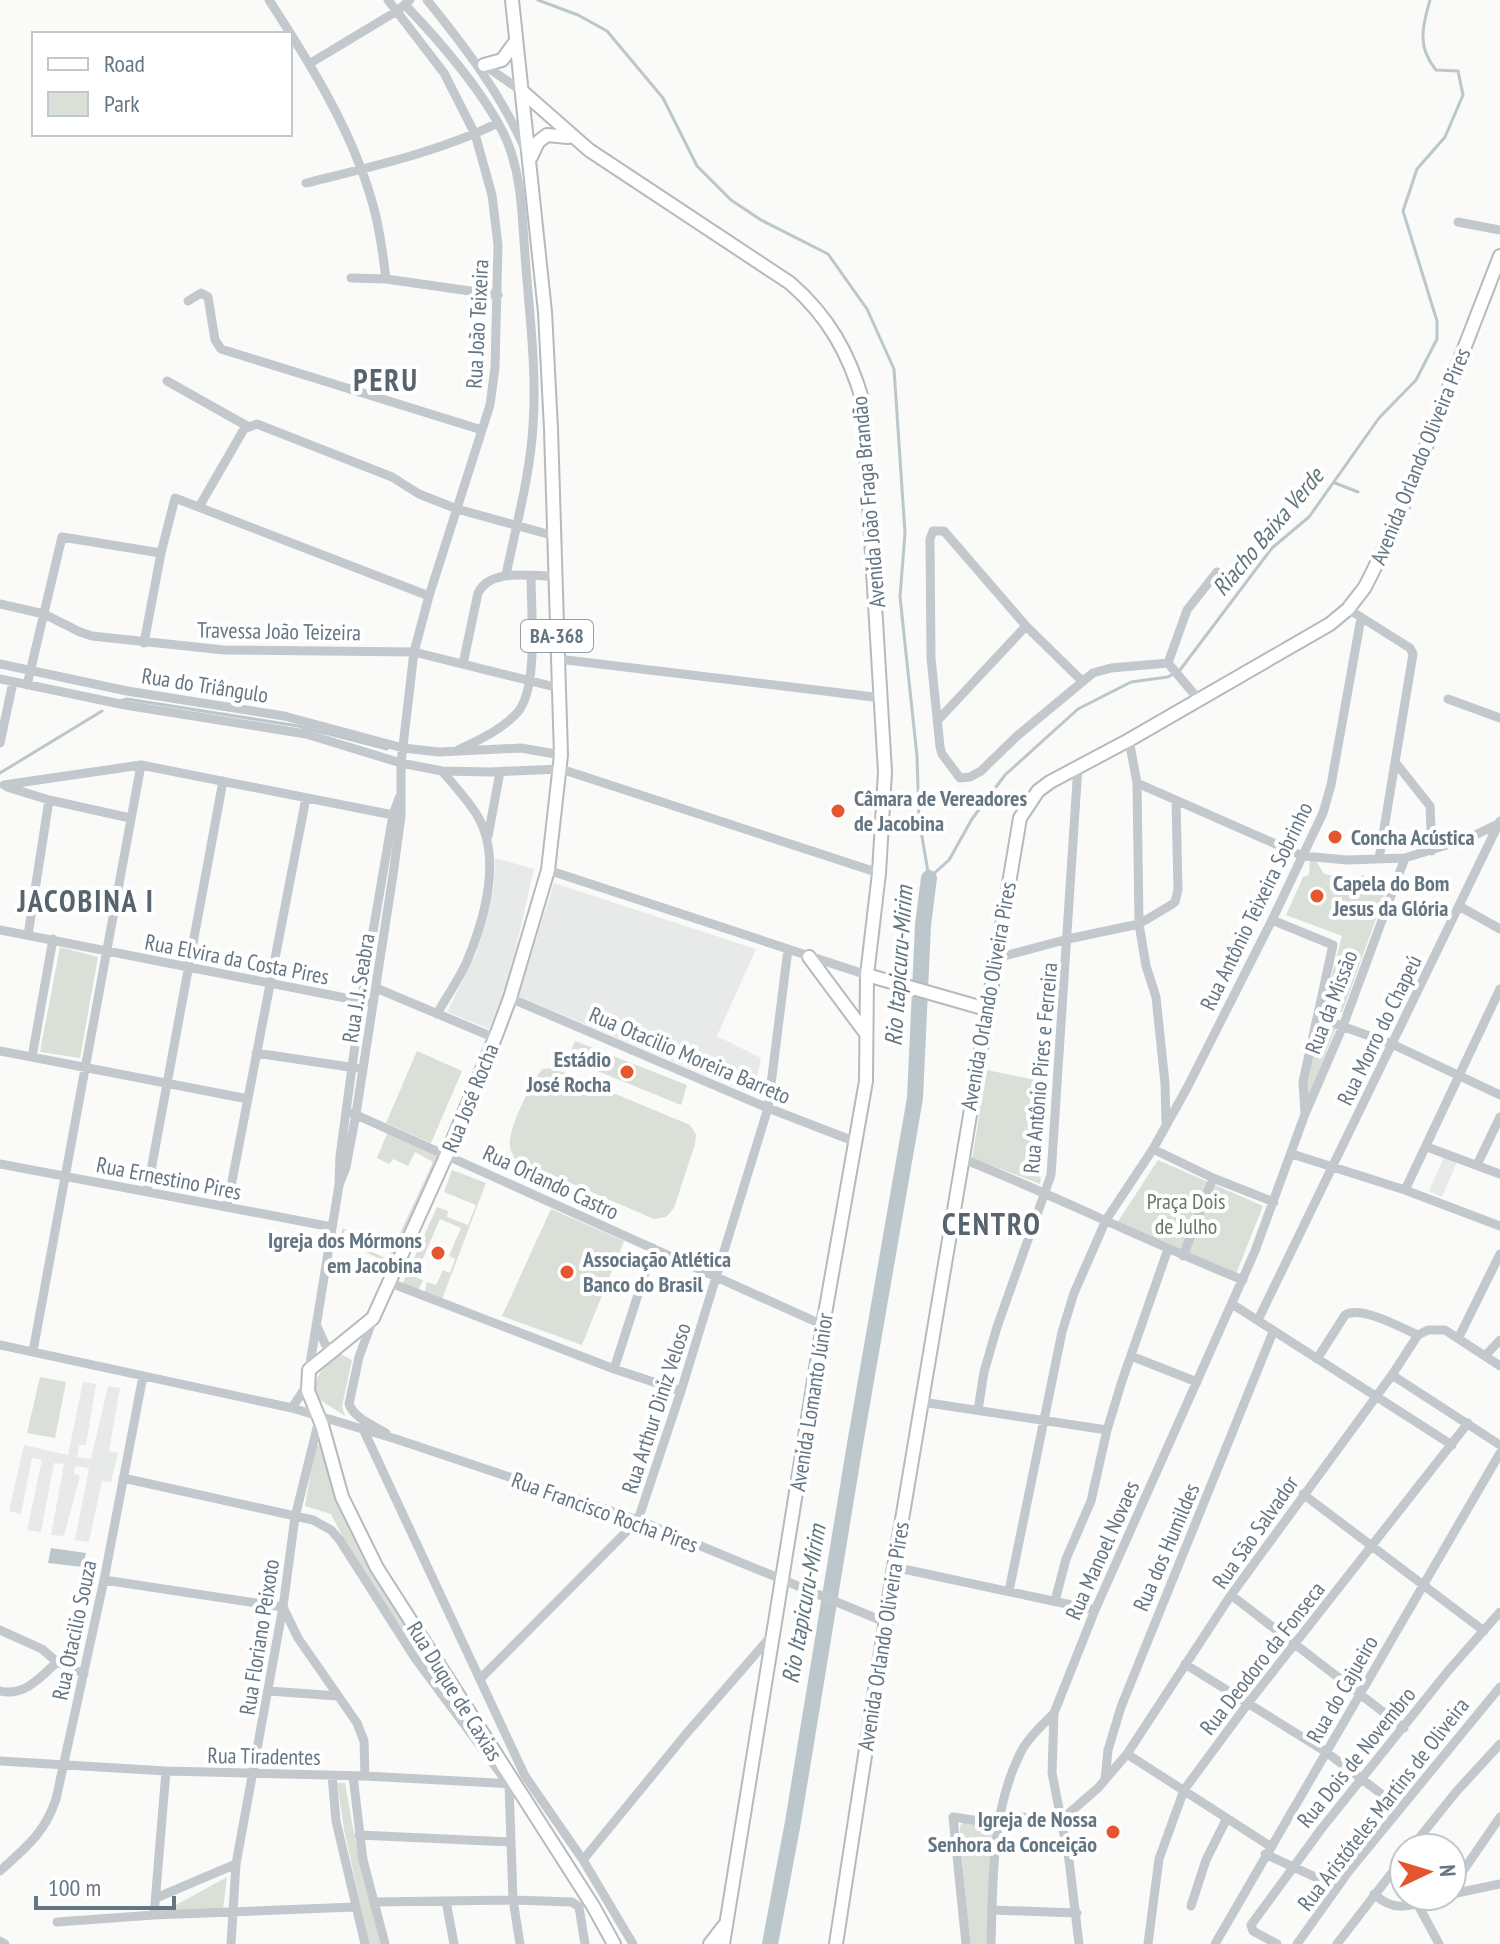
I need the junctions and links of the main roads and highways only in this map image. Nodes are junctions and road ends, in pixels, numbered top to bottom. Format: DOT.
graph roads {
  1 [pos="512,0"];
  2 [pos="516,41"];
  3 [pos="484,65"];
  4 [pos="523,92"];
  5 [pos="575,139"];
  6 [pos="530,159"];
  7 [pos="1500,256"];
  8 [pos="809,957"];
  9 [pos="873,977"];
  10 [pos="986,1009"];
  11 [pos="864,1031"];
  12 [pos="307,1385"];
  13 [pos="726,1923"];
  14 [pos="614,1944"];
  15 [pos="710,1944"];
  16 [pos="723,1944"];
  17 [pos="836,1944"];
  1 -- 2 [label="main road"];
  2 -- 3 [label="main road"];
  2 -- 4 [label="main road"];
  4 -- 5 [label="main road, Avenida João Fraga Brandão"];
  4 -- 6 [label="main road"];
  5 -- 6 [label="main road"];
  5 -- 9 [label="main road, Avenida João Fraga Brandão"];
  6 -- 12 [label="main road, Rua José Rocha / BA-368"];
  7 -- 10 [label="main road, Avenida Orlando Oliveira Pires"];
  8 -- 11 [label="main road"];
  9 -- 10 [label="main road"];
  9 -- 11 [label="main road, Avenida Lomanto Júnior"];
  10 -- 17 [label="main road, Avenida Orlando Oliveira Pires"];
  11 -- 13 [label="main road, Avenida Lomanto Júnior"];
  12 -- 14 [label="main road, Rua Duque de Caxias"];
  13 -- 15 [label="main road"];
  13 -- 16 [label="main road, Avenida Lomanto Júnior"];
}
